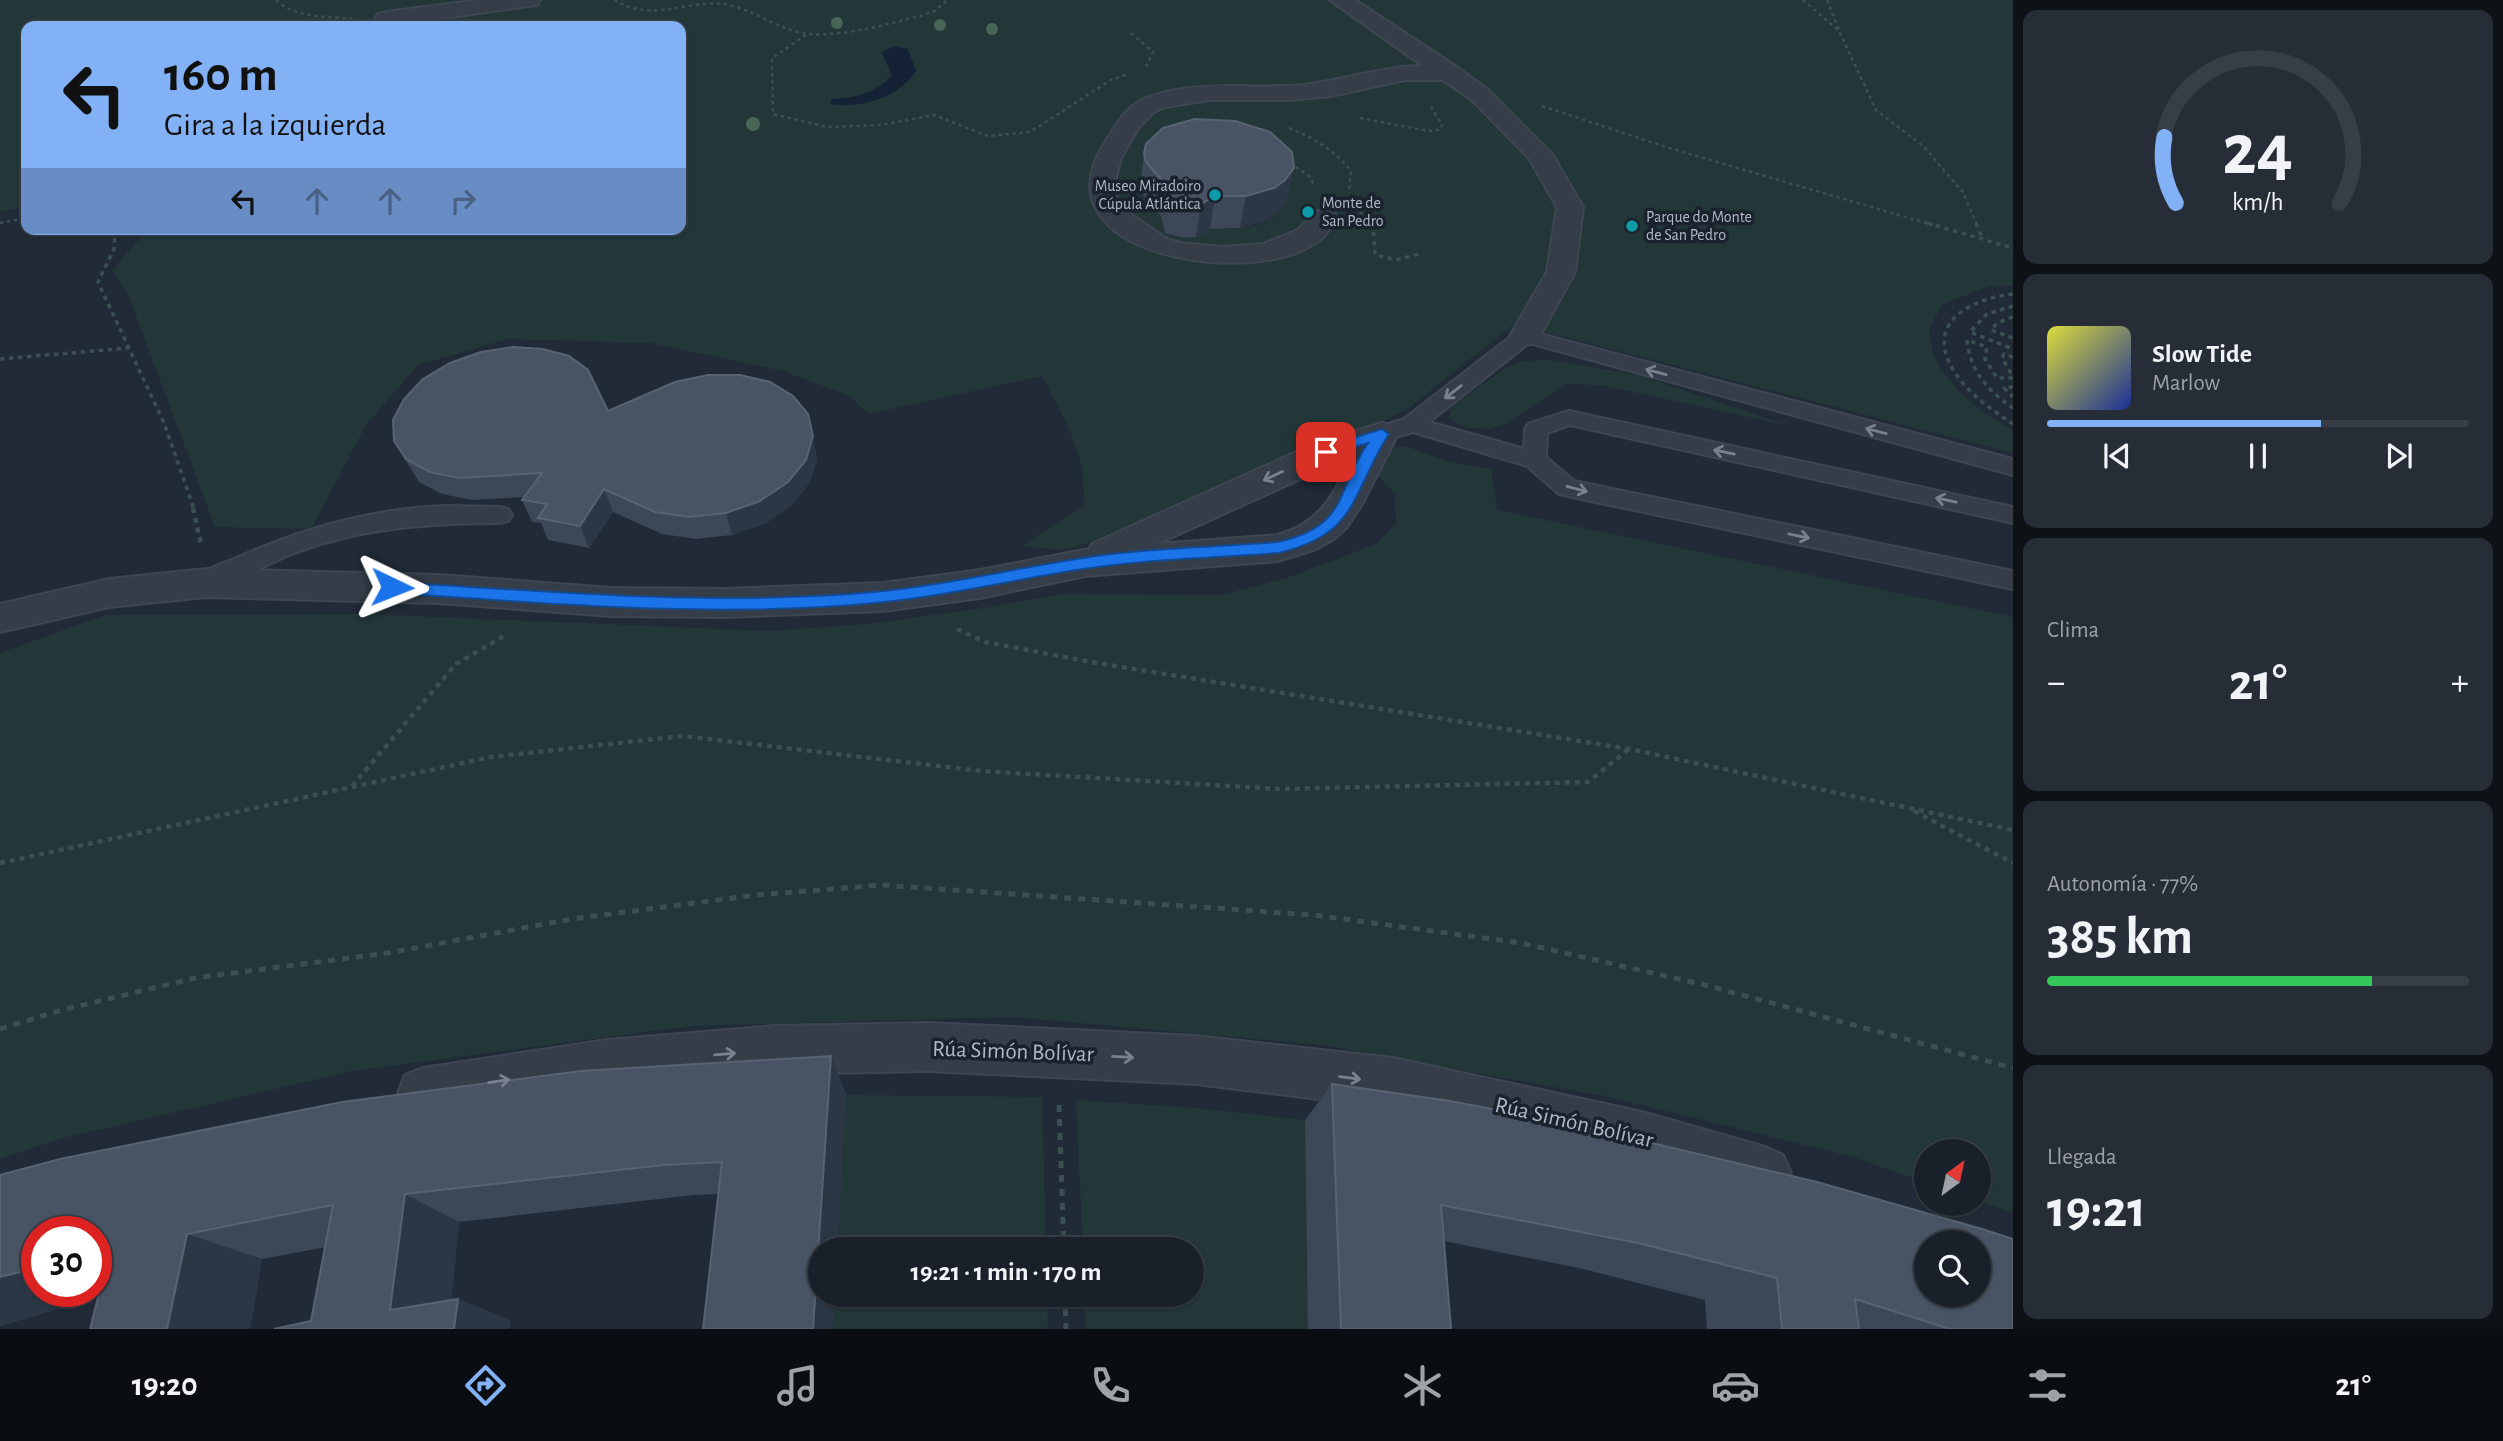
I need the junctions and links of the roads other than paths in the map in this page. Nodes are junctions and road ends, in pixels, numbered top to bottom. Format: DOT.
graph roads {
  1 [pos="529,0"];
  2 [pos="1341,0"];
  3 [pos="386,19"];
  4 [pos="1450,73"];
  5 [pos="1324,218"];
  6 [pos="1525,336"];
  7 [pos="1397,429"];
  8 [pos="1535,460"];
  9 [pos="2013,467"];
  10 [pos="500,515"];
  11 [pos="2013,515"];
  12 [pos="1084,563"];
  13 [pos="2013,580"];
  14 [pos="206,583"];
  15 [pos="0,618"];
  16 [pos="379,1101"];
  17 [pos="1810,1186"];
  1 -- 3 [label="street"];
  2 -- 4 [label="street"];
  4 -- 5 [label="street"];
  4 -- 6 [label="street"];
  6 -- 7 [label="lane, one-way"];
  9 -- 6 [label="lane, one-way"];
  7 -- 8 [label="lane"];
  7 -- 12 [label="street, one-way"];
  7 -- 12 [label="street"];
  11 -- 8 [label="lane, one-way"];
  8 -- 13 [label="lane, one-way"];
  10 -- 14 [label="lane"];
  12 -- 14 [label="street"];
  14 -- 15 [label="street"];
  16 -- 17 [label="street, Rúa Simón Bolívar, one-way"];
}
